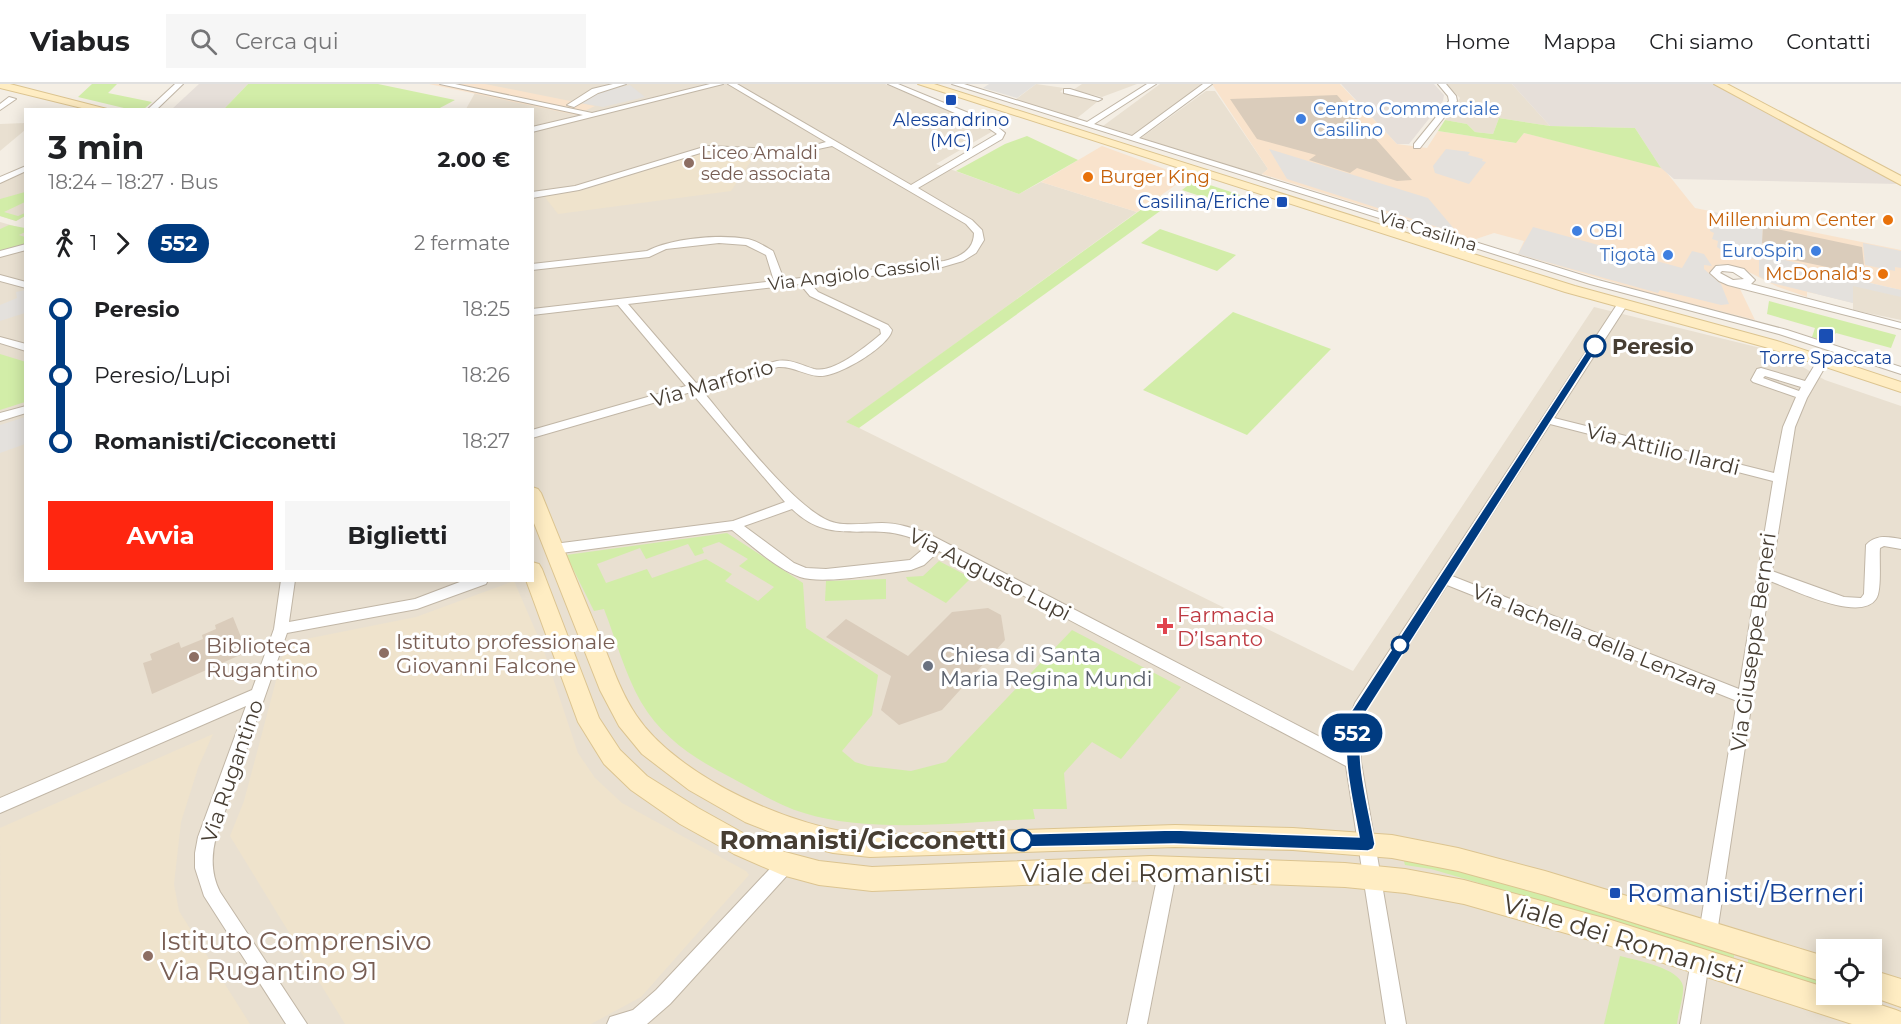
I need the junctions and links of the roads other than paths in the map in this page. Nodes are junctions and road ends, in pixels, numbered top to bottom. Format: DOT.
graph roads {
  1 [pos="179,84"];
  2 [pos="444,84"];
  3 [pos="470,84"];
  4 [pos="622,84"];
  5 [pos="719,84"];
  6 [pos="732,84"];
  7 [pos="892,84"];
  8 [pos="909,84"];
  9 [pos="925,84"];
  10 [pos="956,84"];
  11 [pos="1077,84"];
  12 [pos="1152,84"];
  13 [pos="1208,84"];
  14 [pos="1442,84"];
  15 [pos="1719,84"];
  16 [pos="0,85"];
  17 [pos="0,96"];
  18 [pos="12,99"];
  19 [pos="1098,99"];
  20 [pos="571,105"];
  21 [pos="0,108"];
  22 [pos="48,108"];
  23 [pos="98,108"];
  24 [pos="154,108"];
  25 [pos="608,112"];
  26 [pos="594,115"];
  27 [pos="1033,119"];
  28 [pos="1089,124"];
  29 [pos="534,130"];
  30 [pos="1133,139"];
  31 [pos="834,143"];
  32 [pos="1417,146"];
  33 [pos="24,164"];
  34 [pos="24,169"];
  35 [pos="0,174"];
  36 [pos="0,180"];
  37 [pos="1901,181"];
  38 [pos="912,188"];
  39 [pos="534,195"];
  40 [pos="24,248"];
  41 [pos="0,254"];
  42 [pos="1484,255"];
  43 [pos="1507,255"];
  44 [pos="534,267"];
  45 [pos="0,278"];
  46 [pos="804,281"];
  47 [pos="1745,281"];
  48 [pos="24,284"];
  49 [pos="780,284"];
  50 [pos="621,303"];
  51 [pos="1622,304"];
  52 [pos="534,312"];
  53 [pos="1901,326"];
  54 [pos="0,340"];
  55 [pos="24,347"];
  56 [pos="1823,360"];
  57 [pos="1901,371"];
  58 [pos="1901,387"];
  59 [pos="695,388"];
  60 [pos="24,410"];
  61 [pos="0,417"];
  62 [pos="1547,420"];
  63 [pos="534,433"];
  64 [pos="1779,478"];
  65 [pos="534,498"];
  66 [pos="793,504"];
  67 [pos="734,525"];
  68 [pos="938,544"];
  69 [pos="1901,544"];
  70 [pos="554,549"];
  71 [pos="1764,573"];
  72 [pos="534,574"];
  73 [pos="1445,579"];
  74 [pos="288,582"];
  75 [pos="476,582"];
  76 [pos="281,629"];
  77 [pos="258,694"];
  78 [pos="1746,698"];
  79 [pos="1353,762"];
  80 [pos="0,806"];
  81 [pos="1368,844"];
  82 [pos="786,864"];
  83 [pos="1168,868"];
  84 [pos="1373,877"];
  85 [pos="1708,933"];
  86 [pos="1700,961"];
  87 [pos="1816,967"];
  88 [pos="1882,987"];
  89 [pos="1901,993"];
  90 [pos="641,1022"];
  91 [pos="297,1024"];
  92 [pos="617,1024"];
  93 [pos="1137,1024"];
  94 [pos="1396,1024"];
  95 [pos="1689,1024"];
  96 [pos="1896,1024"];
  1 -- 24 [label="street"];
  2 -- 26 [label="street"];
  3 -- 20 [label="street"];
  4 -- 20 [label="street"];
  5 -- 25 [label="street"];
  6 -- 31 [label="street, Via Angiolo Cassioli"];
  7 -- 38 [label="street"];
  8 -- 27 [label="street, Via Casilina"];
  9 -- 27 [label="street, Via Casilina"];
  10 -- 28 [label="street, Via Casilina"];
  11 -- 19 [label="street"];
  12 -- 28 [label="street"];
  13 -- 30 [label="street"];
  14 -- 32 [label="street"];
  15 -- 37 [label="street"];
  16 -- 23 [label="street"];
  17 -- 18 [label="street"];
  18 -- 21 [label="street"];
  18 -- 22 [label="street"];
  20 -- 25 [label="street"];
  25 -- 26 [label="street"];
  26 -- 29 [label="street"];
  27 -- 42 [label="street, Via Casilina"];
  28 -- 30 [label="street, Via Casilina"];
  30 -- 42 [label="street, Via Casilina"];
  31 -- 38 [label="street, Via Angiolo Cassioli"];
  31 -- 39 [label="street"];
  33 -- 35 [label="street"];
  34 -- 36 [label="street"];
  38 -- 46 [label="street, Via Angiolo Cassioli"];
  40 -- 41 [label="street"];
  42 -- 43 [label="street"];
  42 -- 43 [label="street, Via Casilina"];
  42 -- 51 [label="street, Via Casilina"];
  43 -- 57 [label="street, Via Casilina"];
  44 -- 49 [label="street"];
  45 -- 48 [label="street"];
  46 -- 49 [label="street, Via Angiolo Cassioli"];
  46 -- 59 [label="street, Via Marforio"];
  47 -- 53 [label="street"];
  49 -- 50 [label="street, Via Angiolo Cassioli"];
  50 -- 52 [label="street, Via Angiolo Cassioli"];
  50 -- 59 [label="street, Via Augusto Lupi"];
  51 -- 56 [label="street, Via Casilina"];
  51 -- 62 [label="street"];
  54 -- 55 [label="street"];
  56 -- 58 [label="street, Via Casilina"];
  56 -- 64 [label="street, Via Giuseppe Berneri"];
  59 -- 63 [label="street, Via Marforio"];
  59 -- 66 [label="street, Via Augusto Lupi"];
  60 -- 61 [label="street"];
  62 -- 64 [label="street, Via Attilio Ilardi"];
  62 -- 73 [label="street"];
  64 -- 71 [label="street, Via Giuseppe Berneri"];
  65 -- 70 [label="street, Viale dei Romanisti"];
  66 -- 67 [label="street"];
  66 -- 68 [label="street, Via Augusto Lupi"];
  67 -- 68 [label="street"];
  67 -- 70 [label="street"];
  68 -- 79 [label="street, Via Augusto Lupi"];
  69 -- 71 [label="street"];
  70 -- 81 [label="street, Viale dei Romanisti"];
  71 -- 78 [label="street, Via Giuseppe Berneri"];
  72 -- 82 [label="street, Viale dei Romanisti"];
  73 -- 78 [label="street, Via Iachella della Lenzara"];
  73 -- 79 [label="street"];
  74 -- 76 [label="street, Via Rugantino"];
  75 -- 76 [label="street"];
  76 -- 77 [label="street, Via Rugantino"];
  77 -- 80 [label="street"];
  77 -- 91 [label="street, Via Rugantino"];
  78 -- 85 [label="street, Via Giuseppe Berneri"];
  79 -- 81 [label="street"];
  81 -- 84 [label="street"];
  81 -- 85 [label="street, Viale dei Romanisti"];
  82 -- 83 [label="street, Viale dei Romanisti"];
  82 -- 90 [label="street"];
  83 -- 84 [label="street, Viale dei Romanisti"];
  83 -- 93 [label="street"];
  84 -- 86 [label="street, Viale dei Romanisti"];
  84 -- 94 [label="street"];
  85 -- 87 [label="street, Viale dei Romanisti"];
  86 -- 95 [label="street"];
  86 -- 96 [label="street, Viale dei Romanisti"];
  88 -- 89 [label="street"];
  90 -- 92 [label="street"];
}
